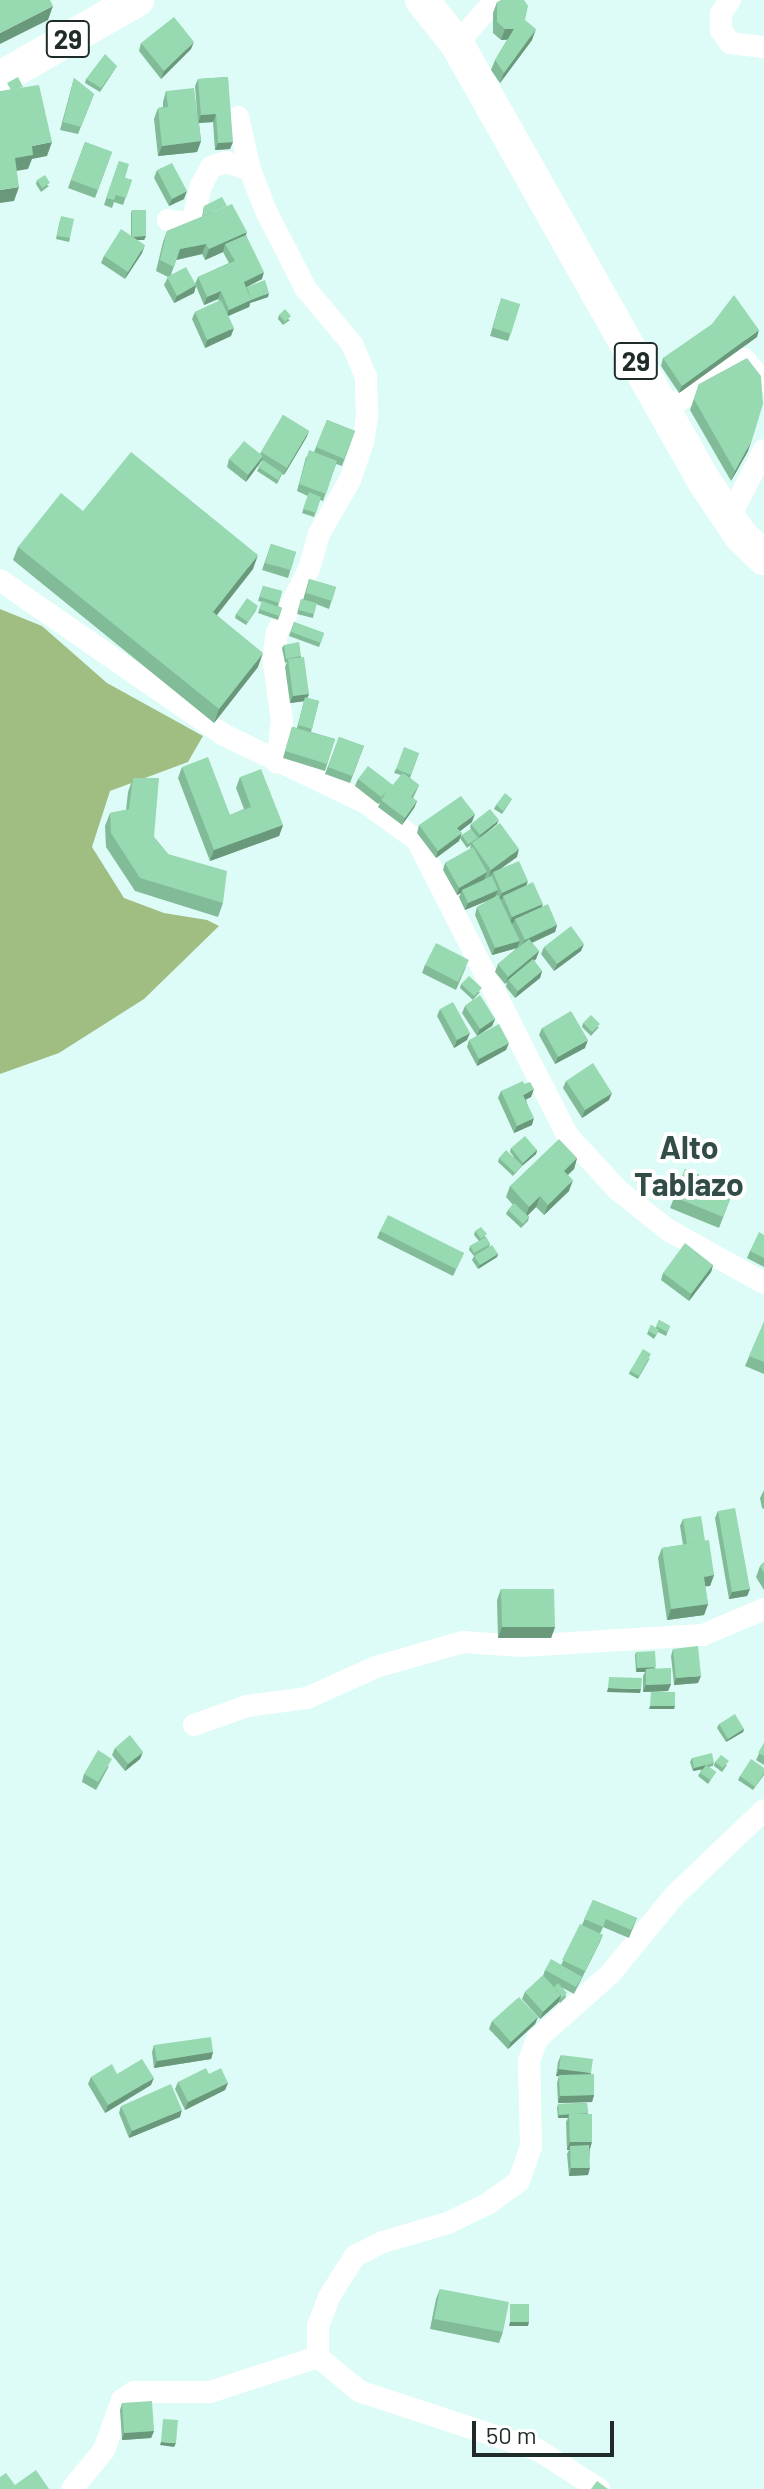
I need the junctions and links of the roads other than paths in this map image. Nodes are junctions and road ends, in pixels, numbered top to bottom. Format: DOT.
graph roads {
  1 [pos="137,0"];
  2 [pos="422,0"];
  3 [pos="495,0"];
  4 [pos="730,0"];
  5 [pos="457,44"];
  6 [pos="764,47"];
  7 [pos="0,78"];
  8 [pos="238,117"];
  9 [pos="250,170"];
  10 [pos="168,220"];
  11 [pos="764,382"];
  12 [pos="664,410"];
  13 [pos="764,450"];
  14 [pos="729,519"];
  15 [pos="764,558"];
  16 [pos="0,580"];
  17 [pos="277,763"];
  18 [pos="764,1283"];
  19 [pos="764,1609"];
  20 [pos="194,1725"];
  21 [pos="764,1810"];
  22 [pos="318,2357"];
  23 [pos="72,2489"];
  24 [pos="599,2489"];
  1 -- 7 [label="main road, 29"];
  2 -- 5 [label="main road, 29"];
  3 -- 5 [label="street"];
  4 -- 6 [label="street"];
  5 -- 12 [label="main road, 29"];
  8 -- 9 [label="street"];
  9 -- 10 [label="street"];
  9 -- 17 [label="street"];
  11 -- 12 [label="street"];
  12 -- 14 [label="main road, 29"];
  13 -- 14 [label="street"];
  14 -- 15 [label="main road, 29"];
  16 -- 17 [label="street"];
  17 -- 18 [label="street"];
  19 -- 20 [label="street"];
  21 -- 22 [label="street"];
  22 -- 23 [label="street"];
  22 -- 24 [label="street"];
}
